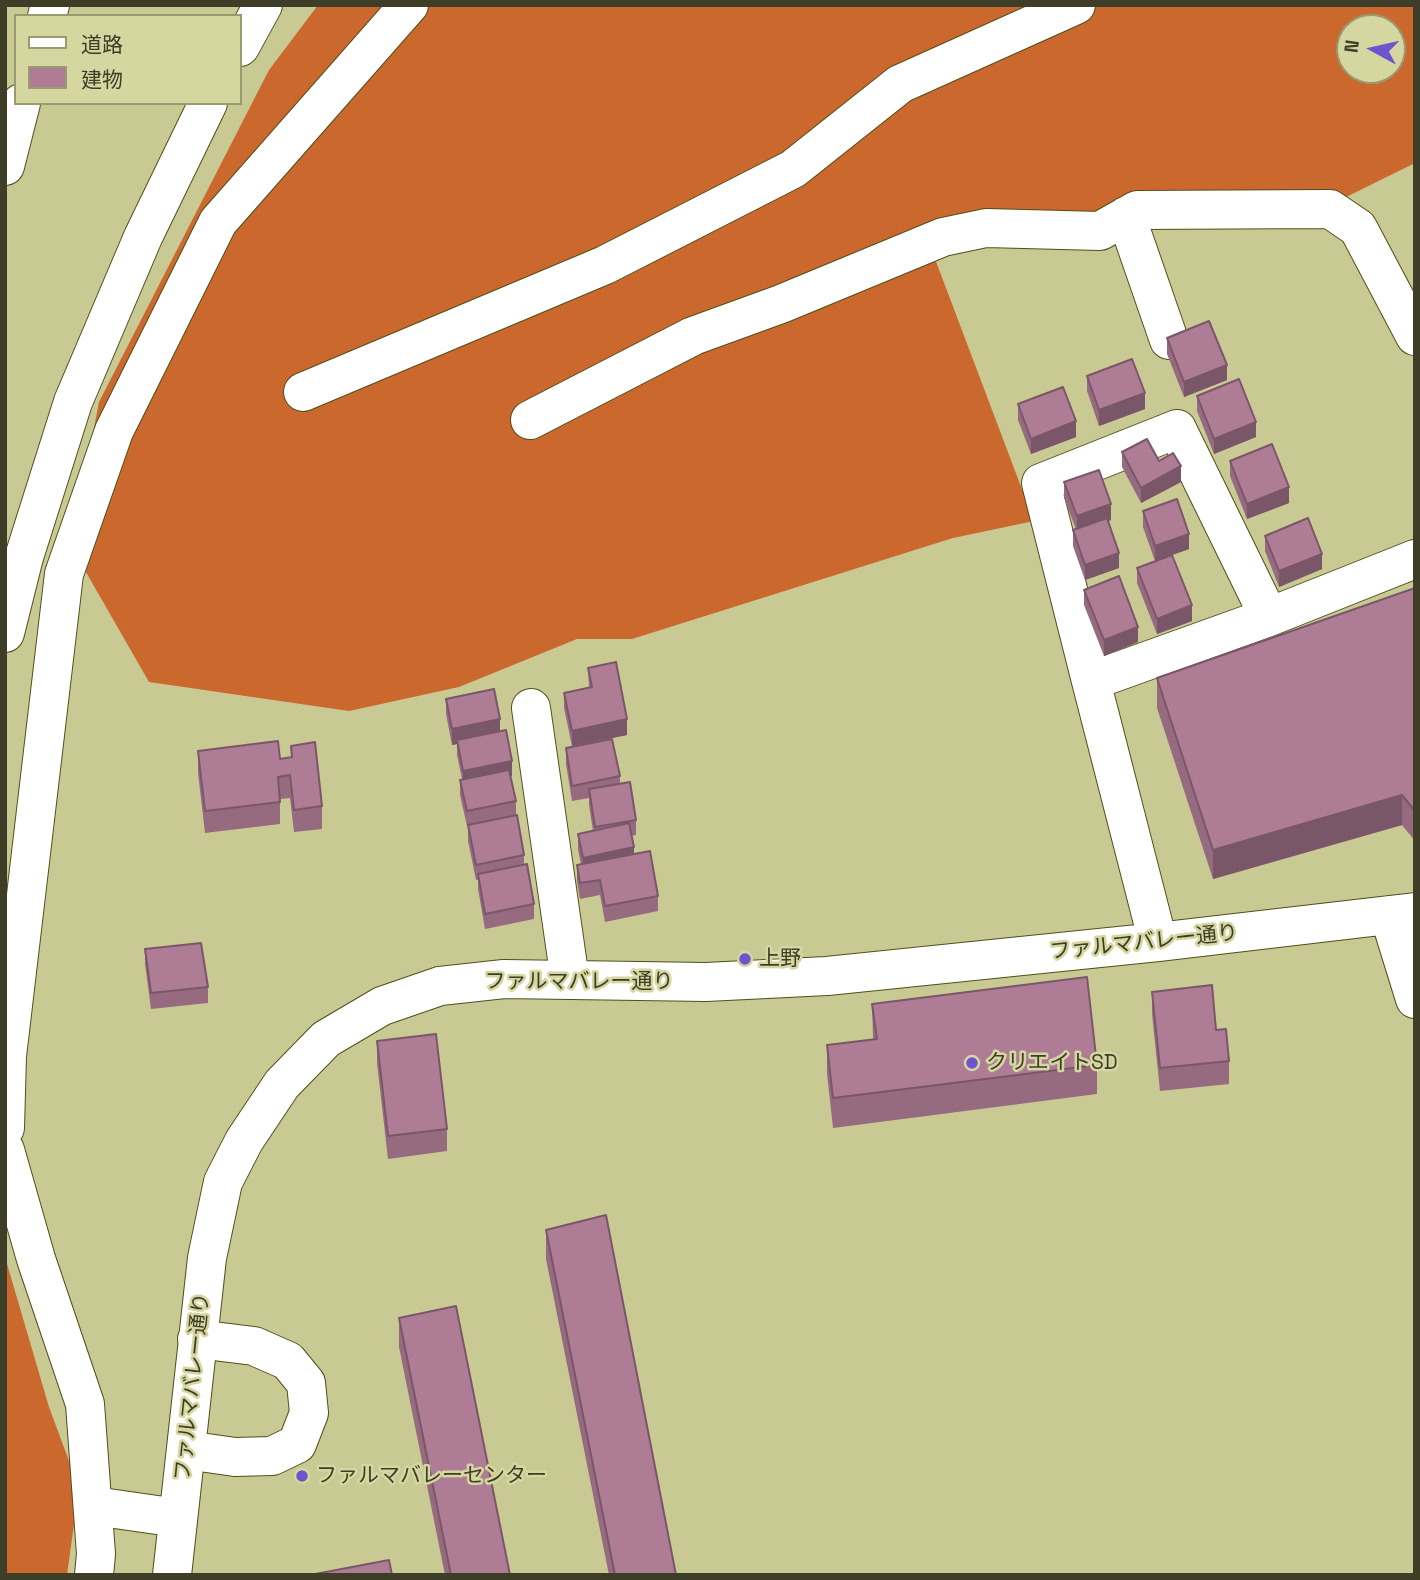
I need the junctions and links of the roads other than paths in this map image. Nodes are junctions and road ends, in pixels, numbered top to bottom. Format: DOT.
graph roads {
  1 [pos="263,5"];
  2 [pos="409,5"];
  3 [pos="1076,5"];
  4 [pos="242,43"];
  5 [pos="20,105"];
  6 [pos="185,105"];
  7 [pos="207,105"];
  8 [pos="5,166"];
  9 [pos="1126,216"];
  10 [pos="1415,336"];
  11 [pos="1168,340"];
  12 [pos="303,392"];
  13 [pos="530,420"];
  14 [pos="5,551"];
  15 [pos="1415,559"];
  16 [pos="1269,617"];
  17 [pos="5,633"];
  18 [pos="1091,681"];
  19 [pos="531,708"];
  20 [pos="1402,913"];
  21 [pos="1158,942"];
  22 [pos="570,980"];
  23 [pos="1415,999"];
  24 [pos="5,1128"];
  25 [pos="5,1150"];
  26 [pos="197,1339"];
  27 [pos="186,1450"];
  28 [pos="94,1506"];
  29 [pos="178,1518"];
  30 [pos="94,1575"];
  31 [pos="172,1575"];
  1 -- 4 [label="main road"];
  2 -- 24 [label="main road"];
  3 -- 12 [label="main road"];
  5 -- 8 [label="main road"];
  6 -- 14 [label="main road"];
  7 -- 17 [label="main road"];
  9 -- 10 [label="main road"];
  9 -- 11 [label="main road"];
  9 -- 13 [label="main road"];
  15 -- 16 [label="main road"];
  16 -- 18 [label="main road"];
  16 -- 18 [label="main road"];
  18 -- 21 [label="main road"];
  19 -- 22 [label="main road"];
  20 -- 21 [label="main road, ファルマバレー通り"];
  20 -- 23 [label="main road"];
  21 -- 22 [label="main road, ファルマバレー通り"];
  22 -- 26 [label="main road, ファルマバレー通り"];
  25 -- 28 [label="main road"];
  26 -- 27 [label="main road, ファルマバレー通り"];
  26 -- 27 [label="main road"];
  27 -- 29 [label="main road, ファルマバレー通り"];
  28 -- 29 [label="main road"];
  28 -- 30 [label="main road"];
  29 -- 31 [label="main road, ファルマバレー通り"];
}
